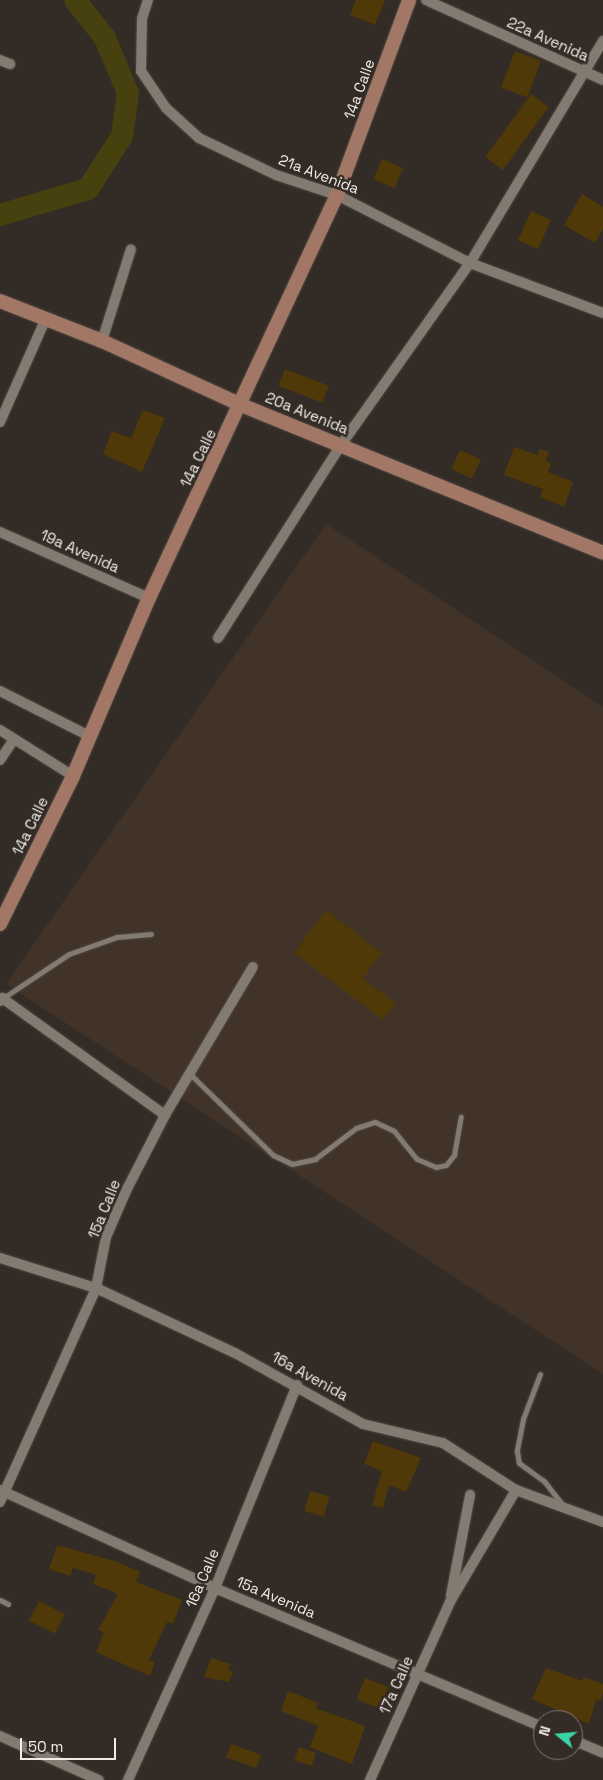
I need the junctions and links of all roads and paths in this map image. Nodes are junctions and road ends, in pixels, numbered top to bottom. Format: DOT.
graph roads {
  1 [pos="148,0"];
  2 [pos="409,0"];
  3 [pos="426,0"];
  4 [pos="603,41"];
  5 [pos="584,72"];
  6 [pos="603,80"];
  7 [pos="337,195"];
  8 [pos="131,249"];
  9 [pos="470,263"];
  10 [pos="0,301"];
  11 [pos="603,313"];
  12 [pos="46,318"];
  13 [pos="102,341"];
  14 [pos="241,405"];
  15 [pos="0,422"];
  16 [pos="341,444"];
  17 [pos="0,532"];
  18 [pos="603,553"];
  19 [pos="149,598"];
  20 [pos="218,638"];
  21 [pos="0,691"];
  22 [pos="0,730"];
  23 [pos="89,736"];
  24 [pos="14,739"];
  25 [pos="0,760"];
  26 [pos="73,776"];
  27 [pos="0,924"];
  28 [pos="151,934"];
  29 [pos="253,968"];
  30 [pos="1,998"];
  31 [pos="191,1075"];
  32 [pos="164,1115"];
  33 [pos="461,1117"];
  34 [pos="0,1258"];
  35 [pos="96,1288"];
  36 [pos="540,1374"];
  37 [pos="297,1385"];
  38 [pos="516,1490"];
  39 [pos="1,1495"];
  40 [pos="470,1495"];
  41 [pos="566,1508"];
  42 [pos="602,1520"];
  43 [pos="215,1588"];
  44 [pos="0,1600"];
  45 [pos="450,1602"];
  46 [pos="8,1604"];
  47 [pos="418,1672"];
  48 [pos="533,1723"];
  49 [pos="0,1736"];
  50 [pos="583,1744"];
  51 [pos="603,1753"];
  52 [pos="99,1780"];
  53 [pos="128,1780"];
  54 [pos="370,1780"];
  1 -- 7 [label="street, 21a Avenida"];
  2 -- 7 [label="street, 14a Calle"];
  3 -- 5 [label="street, 22a Avenida"];
  4 -- 5 [label="street"];
  5 -- 6 [label="street, 22a Avenida"];
  5 -- 9 [label="street"];
  7 -- 9 [label="street, 21a Avenida"];
  7 -- 14 [label="street, 14a Calle"];
  8 -- 13 [label="street"];
  9 -- 11 [label="street, 21a Avenida"];
  9 -- 16 [label="street"];
  10 -- 12 [label="street, 20a Avenida"];
  12 -- 13 [label="street, 20a Avenida"];
  12 -- 15 [label="street"];
  13 -- 14 [label="street, 20a Avenida"];
  14 -- 16 [label="street, 20a Avenida"];
  14 -- 19 [label="street, 14a Calle"];
  16 -- 18 [label="street, 20a Avenida"];
  16 -- 20 [label="street"];
  17 -- 19 [label="street, 19a Avenida"];
  19 -- 23 [label="street, 14a Calle"];
  21 -- 23 [label="street"];
  22 -- 24 [label="street"];
  23 -- 26 [label="street, 14a Calle"];
  24 -- 25 [label="street"];
  24 -- 26 [label="street"];
  26 -- 27 [label="street, 14a Calle"];
  28 -- 30 [label="lane"];
  29 -- 31 [label="street, 15a Calle"];
  30 -- 32 [label="street"];
  31 -- 32 [label="street, 15a Calle"];
  31 -- 33 [label="lane"];
  32 -- 35 [label="street, 15a Calle"];
  34 -- 35 [label="street, 16a Avenida"];
  35 -- 37 [label="street, 16a Avenida"];
  35 -- 39 [label="street, 15a Calle"];
  36 -- 41 [label="lane"];
  37 -- 38 [label="street, 16a Avenida"];
  37 -- 43 [label="street, 16a Calle"];
  38 -- 41 [label="street, 16a Avenida"];
  38 -- 45 [label="street, 17a Calle"];
  39 -- 43 [label="street, 15a Avenida"];
  40 -- 45 [label="street, 17a Calle"];
  41 -- 42 [label="street, 16a Avenida"];
  43 -- 47 [label="street, 15a Avenida"];
  43 -- 53 [label="street, 16a Calle"];
  44 -- 46 [label="lane"];
  45 -- 47 [label="street, 17a Calle"];
  47 -- 48 [label="street, 15a Avenida"];
  47 -- 54 [label="street, 17a Calle"];
  49 -- 52 [label="street"];
  50 -- 51 [label="street"];
}
